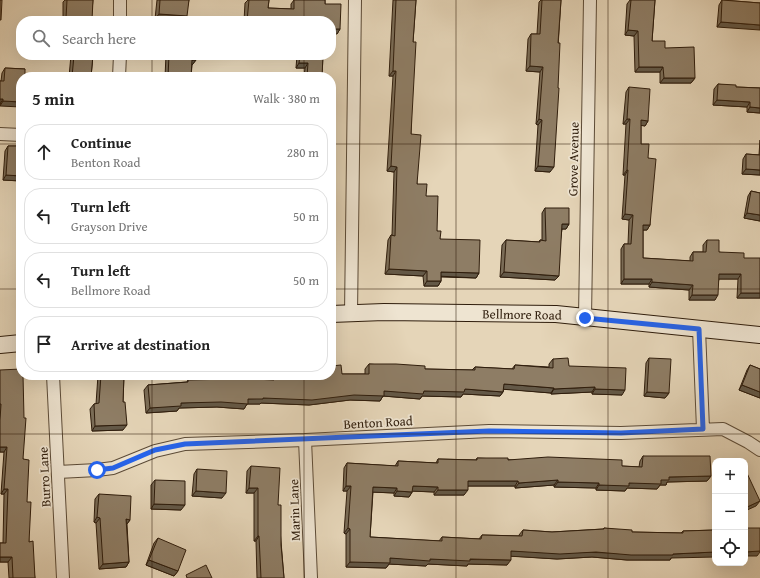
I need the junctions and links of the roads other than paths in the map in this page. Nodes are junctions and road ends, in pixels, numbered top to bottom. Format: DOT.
graph roads {
  1 [pos="120,0"];
  2 [pos="355,0"];
  3 [pos="590,0"];
  4 [pos="120,16"];
  5 [pos="120,60"];
  6 [pos="119,72"];
  7 [pos="0,134"];
  8 [pos="16,135"];
  9 [pos="336,314"];
  10 [pos="351,314"];
  11 [pos="585,318"];
  12 [pos="699,329"];
  13 [pos="760,335"];
  14 [pos="16,343"];
  15 [pos="0,345"];
  16 [pos="53,380"];
  17 [pos="703,429"];
  18 [pos="305,440"];
  19 [pos="760,450"];
  20 [pos="58,472"];
  21 [pos="63,578"];
  22 [pos="311,578"];
  1 -- 4 [label="street"];
  2 -- 10 [label="street"];
  3 -- 11 [label="street, Grove Avenue"];
  5 -- 6 [label="street"];
  7 -- 8 [label="street"];
  9 -- 10 [label="main road, Bellmore Road"];
  10 -- 11 [label="main road, Bellmore Road"];
  11 -- 12 [label="main road, Bellmore Road"];
  12 -- 13 [label="main road, Bellmore Road"];
  12 -- 17 [label="street"];
  14 -- 15 [label="main road"];
  16 -- 20 [label="street, Burro Lane"];
  17 -- 18 [label="street, Benton Road"];
  17 -- 19 [label="street, Benton Road"];
  18 -- 20 [label="street, Benton Road"];
  18 -- 22 [label="street, Marin Lane"];
  20 -- 21 [label="street, Burro Lane"];
}
